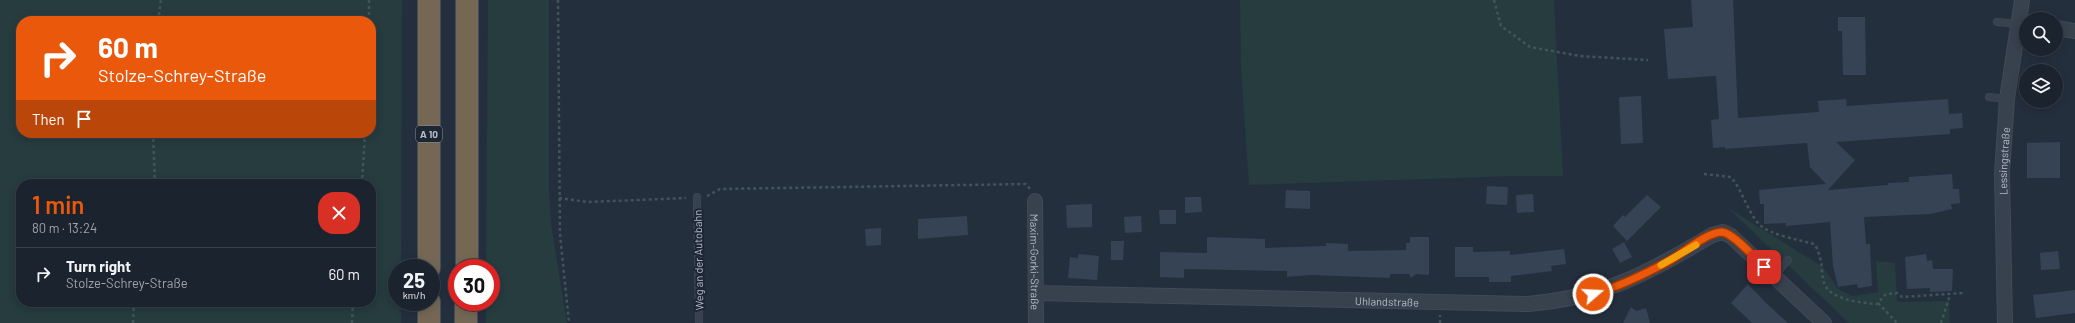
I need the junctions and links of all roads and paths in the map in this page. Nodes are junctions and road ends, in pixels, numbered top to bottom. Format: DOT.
graph roads {
  1 [pos="161,0"];
  2 [pos="369,0"];
  3 [pos="429,0"];
  4 [pos="467,0"];
  5 [pos="558,0"];
  6 [pos="1494,0"];
  7 [pos="2022,0"];
  8 [pos="2022,12"];
  9 [pos="159,16"];
  10 [pos="369,16"];
  11 [pos="1997,22"];
  12 [pos="2019,25"];
  13 [pos="2063,29"];
  14 [pos="2075,31"];
  15 [pos="2019,40"];
  16 [pos="1648,60"];
  17 [pos="1989,97"];
  18 [pos="2007,99"];
  19 [pos="152,138"];
  20 [pos="365,138"];
  21 [pos="1704,174"];
  22 [pos="155,179"];
  23 [pos="362,179"];
  24 [pos="697,197"];
  25 [pos="559,198"];
  26 [pos="1036,201"];
  27 [pos="429,259"];
  28 [pos="466,259"];
  29 [pos="1788,260"];
  30 [pos="1774,276"];
  31 [pos="1036,293"];
  32 [pos="1963,293"];
  33 [pos="1950,295"];
  34 [pos="1878,303"];
  35 [pos="134,307"];
  36 [pos="353,307"];
  37 [pos="429,311"];
  38 [pos="466,311"];
  39 [pos="133,323"];
  40 [pos="352,323"];
  41 [pos="429,323"];
  42 [pos="466,323"];
  43 [pos="569,323"];
  44 [pos="699,323"];
  45 [pos="1036,323"];
  46 [pos="1824,323"];
  47 [pos="1897,323"];
  48 [pos="1941,323"];
  49 [pos="2005,323"];
  1 -- 9 [label="path"];
  2 -- 10 [label="path"];
  3 -- 27 [label="highway, A 10"];
  4 -- 28 [label="highway"];
  5 -- 25 [label="path"];
  6 -- 16 [label="path"];
  7 -- 8 [label="street, Lessingstraße"];
  11 -- 12 [label="lane"];
  13 -- 14 [label="street"];
  15 -- 18 [label="street, Lessingstraße"];
  17 -- 18 [label="lane"];
  18 -- 49 [label="street, Lessingstraße"];
  19 -- 22 [label="path"];
  20 -- 23 [label="path"];
  21 -- 34 [label="path"];
  24 -- 25 [label="path"];
  24 -- 26 [label="path"];
  24 -- 44 [label="lane, Weg an der Autobahn"];
  25 -- 43 [label="path"];
  26 -- 31 [label="street, Maxim-Gorki-Straße"];
  29 -- 30 [label="lane"];
  30 -- 31 [label="street, Uhlandstraße"];
  30 -- 46 [label="street"];
  31 -- 45 [label="street, Maxim-Gorki-Straße"];
  32 -- 33 [label="path"];
  33 -- 34 [label="path"];
  33 -- 48 [label="path"];
  34 -- 47 [label="path"];
  35 -- 39 [label="path"];
  36 -- 40 [label="path"];
  37 -- 41 [label="highway"];
  38 -- 42 [label="highway"];
}
